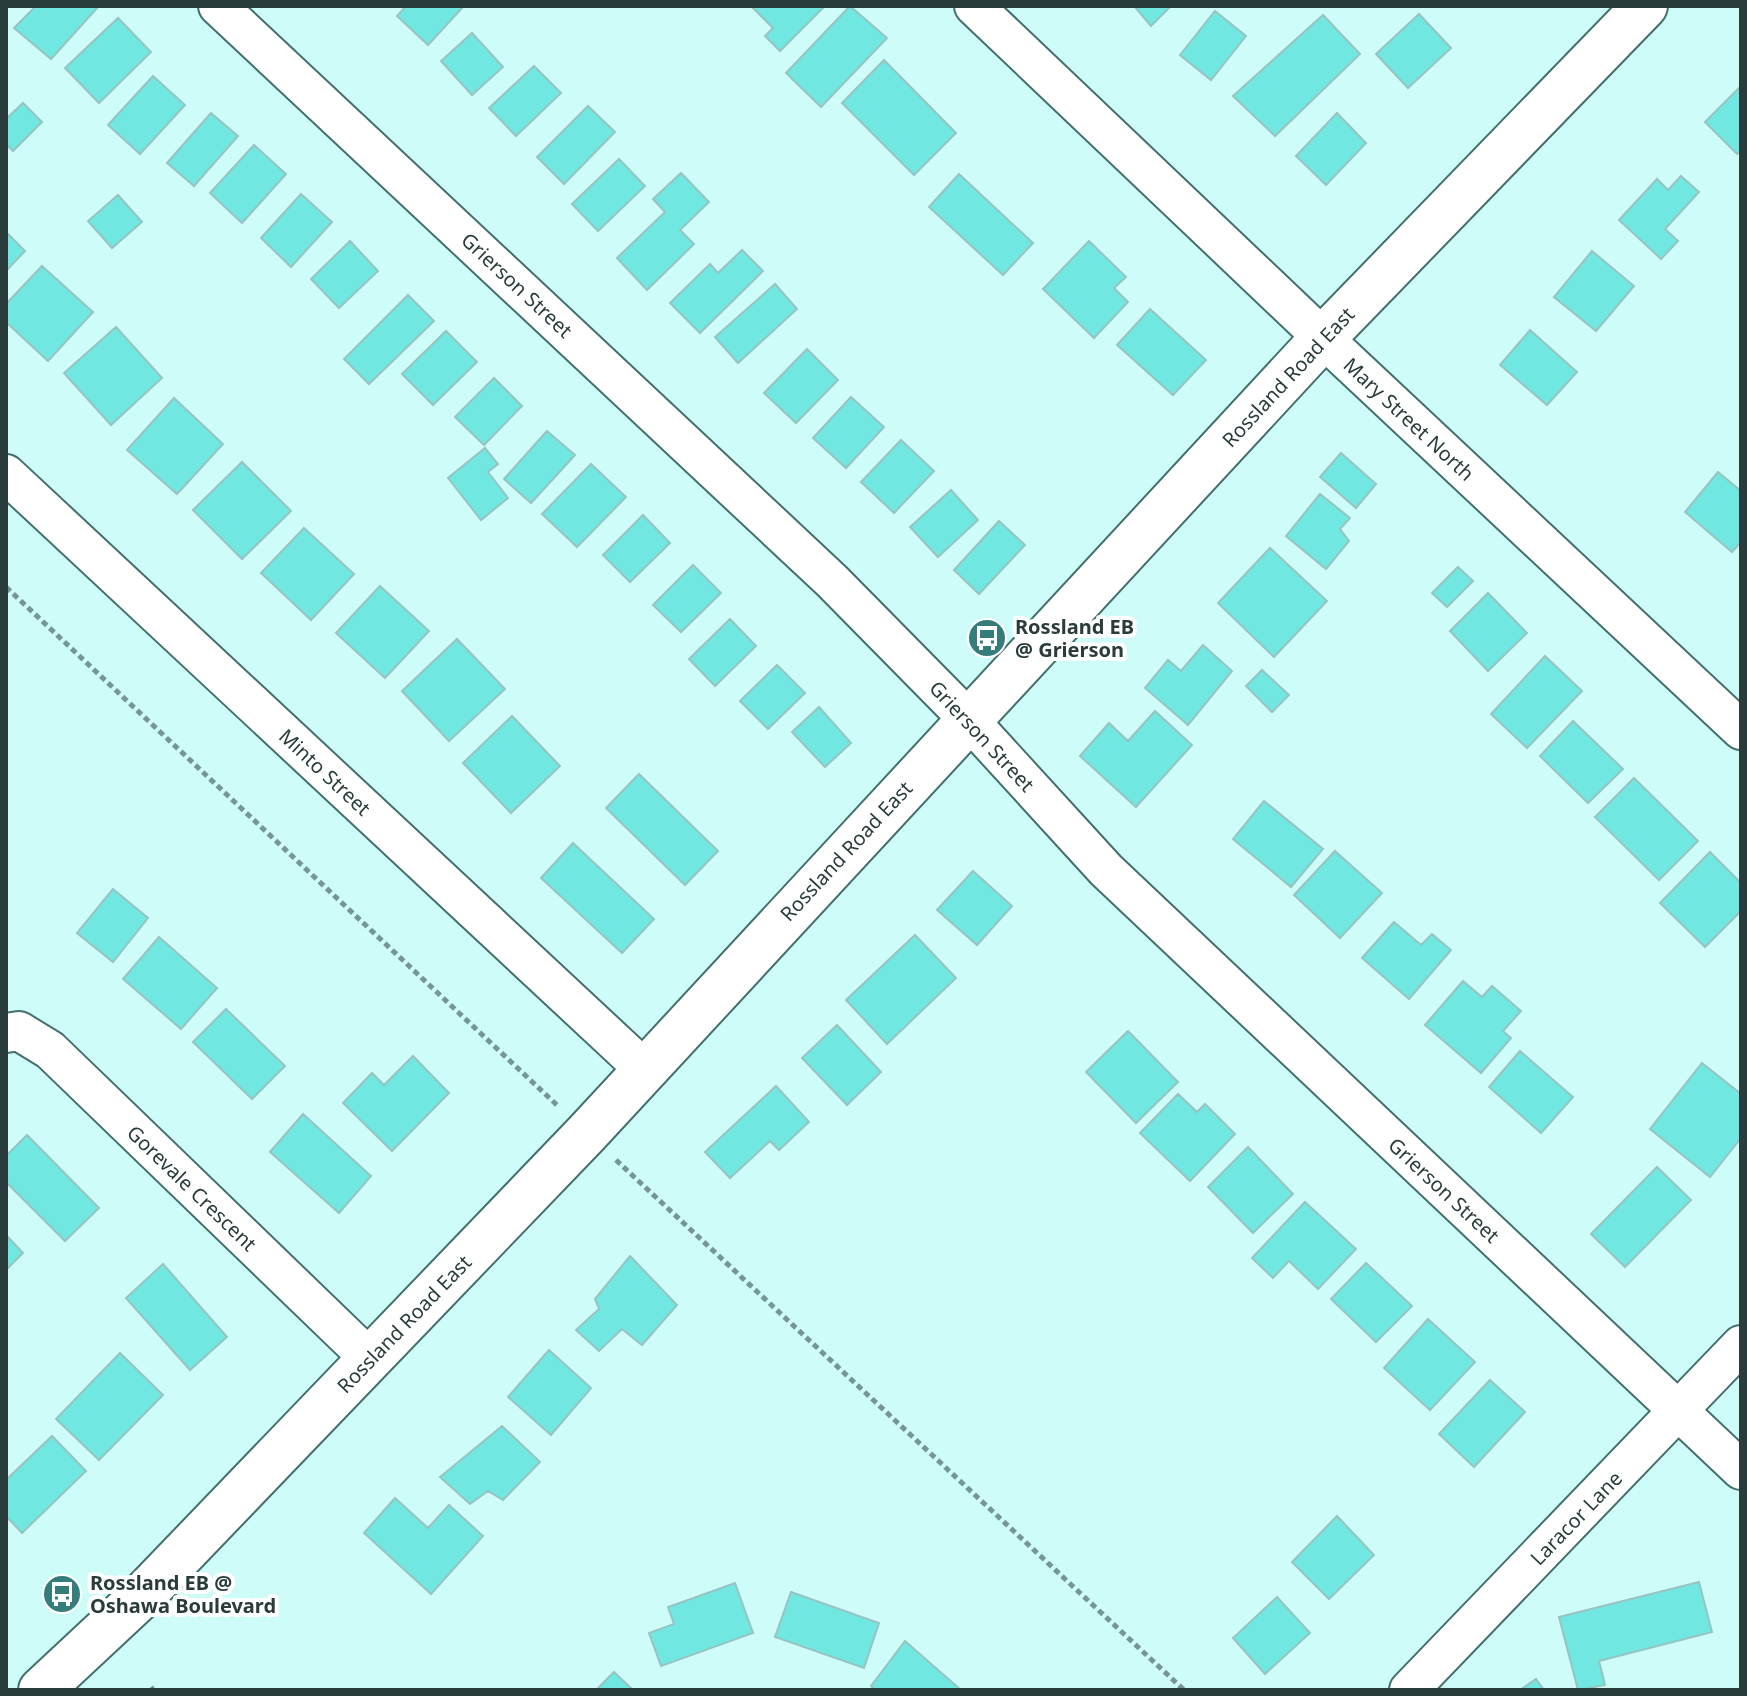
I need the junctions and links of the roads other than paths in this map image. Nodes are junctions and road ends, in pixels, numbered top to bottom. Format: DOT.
graph roads {
  1 [pos="218,6"];
  2 [pos="974,6"];
  3 [pos="1645,6"];
  4 [pos="1323,338"];
  5 [pos="6,474"];
  6 [pos="968,719"];
  7 [pos="1741,730"];
  8 [pos="6,1033"];
  9 [pos="644,1069"];
  10 [pos="1741,1345"];
  11 [pos="370,1359"];
  12 [pos="1679,1411"];
  13 [pos="1741,1470"];
  14 [pos="41,1690"];
  15 [pos="1409,1690"];
  1 -- 6 [label="street, Grierson Street"];
  2 -- 4 [label="street, Mary Street North"];
  3 -- 4 [label="main road, Rossland Road East"];
  4 -- 6 [label="main road, Rossland Road East"];
  4 -- 7 [label="street, Mary Street North"];
  5 -- 9 [label="street, Minto Street"];
  6 -- 9 [label="main road, Rossland Road East"];
  6 -- 12 [label="street, Grierson Street"];
  8 -- 11 [label="street, Gorevale Crescent"];
  9 -- 11 [label="main road, Rossland Road East"];
  10 -- 12 [label="street, Laracor Lane"];
  11 -- 14 [label="main road, Rossland Road East"];
  12 -- 13 [label="street, Grierson Street"];
  12 -- 15 [label="street, Laracor Lane"];
}
